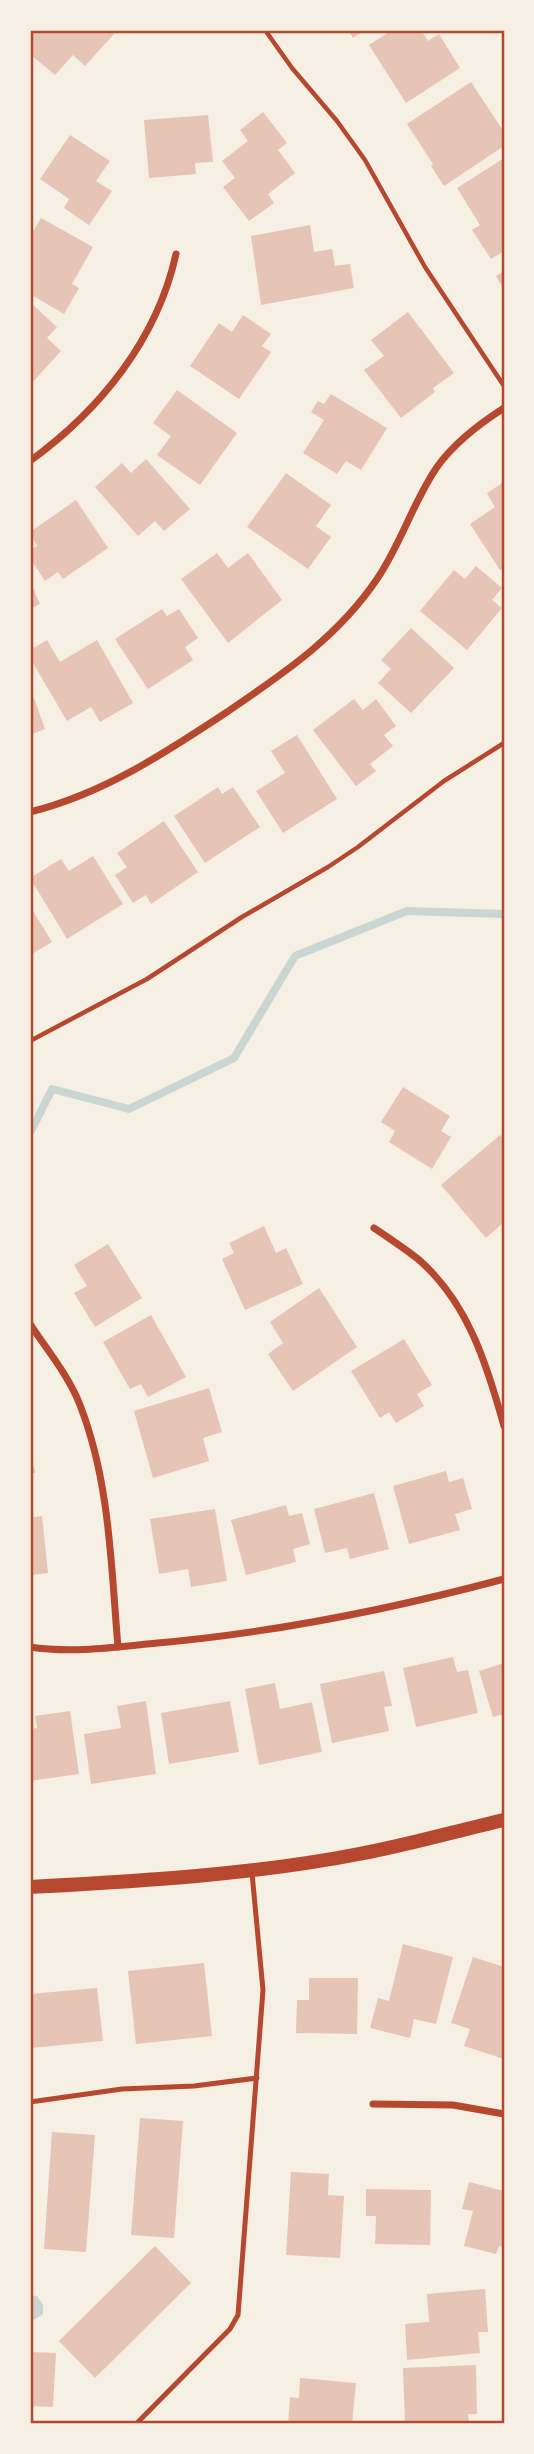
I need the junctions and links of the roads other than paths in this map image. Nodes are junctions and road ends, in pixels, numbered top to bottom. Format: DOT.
graph roads {
  1 [pos="176,254"];
  2 [pos="504,408"];
  3 [pos="30,461"];
  4 [pos="30,812"];
  5 [pos="374,1228"];
  6 [pos="30,1324"];
  7 [pos="504,1426"];
  8 [pos="504,1578"];
  9 [pos="30,1647"];
  10 [pos="118,1647"];
  11 [pos="504,1820"];
  12 [pos="251,1870"];
  13 [pos="30,1887"];
  14 [pos="257,2078"];
  15 [pos="30,2102"];
  16 [pos="373,2104"];
  17 [pos="504,2114"];
  18 [pos="136,2424"];
  1 -- 3 [label="street"];
  2 -- 4 [label="street"];
  5 -- 7 [label="street"];
  6 -- 10 [label="street"];
  8 -- 10 [label="street"];
  9 -- 10 [label="street"];
  11 -- 12 [label="main road"];
  12 -- 13 [label="main road"];
  12 -- 14 [label="lane"];
  14 -- 15 [label="lane"];
  14 -- 18 [label="lane"];
  16 -- 17 [label="street"];
}
